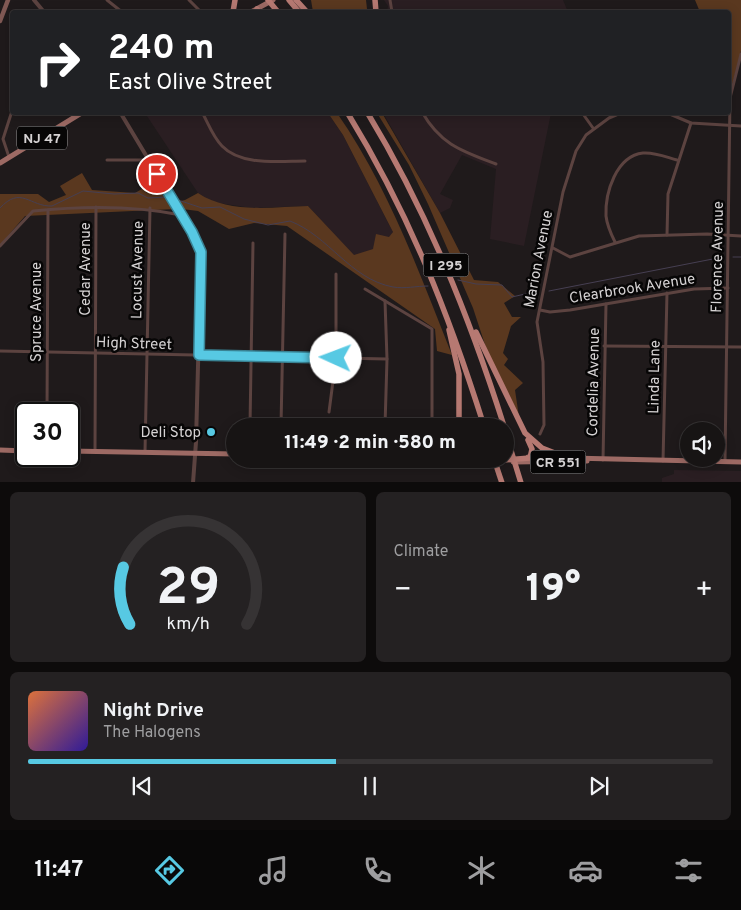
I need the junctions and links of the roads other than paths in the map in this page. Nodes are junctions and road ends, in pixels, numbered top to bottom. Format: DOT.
graph roads {
  1 [pos="8,0"];
  2 [pos="34,0"];
  3 [pos="107,0"];
  4 [pos="189,0"];
  5 [pos="289,0"];
  6 [pos="296,0"];
  7 [pos="271,1"];
  8 [pos="0,3"];
  9 [pos="6,6"];
  10 [pos="42,10"];
  11 [pos="120,10"];
  12 [pos="199,10"];
  13 [pos="257,10"];
  14 [pos="297,10"];
  15 [pos="305,10"];
  16 [pos="0,21"];
  17 [pos="741,54"];
  18 [pos="731,107"];
  19 [pos="11,115"];
  20 [pos="78,115"];
  21 [pos="122,115"];
  22 [pos="204,115"];
  23 [pos="349,115"];
  24 [pos="369,115"];
  25 [pos="424,115"];
  26 [pos="584,115"];
  27 [pos="617,115"];
  28 [pos="671,115"];
  29 [pos="731,115"];
  30 [pos="691,123"];
  31 [pos="730,126"];
  32 [pos="741,126"];
  33 [pos="593,128"];
  34 [pos="9,157"];
  35 [pos="107,160"];
  36 [pos="148,160"];
  37 [pos="677,160"];
  38 [pos="304,161"];
  39 [pos="0,163"];
  40 [pos="496,164"];
  41 [pos="96,207"];
  42 [pos="150,208"];
  43 [pos="48,210"];
  44 [pos="181,215"];
  45 [pos="285,234"];
  46 [pos="667,235"];
  47 [pos="729,236"];
  48 [pos="741,236"];
  49 [pos="615,242"];
  50 [pos="253,243"];
  51 [pos="0,246"];
  52 [pos="553,248"];
  53 [pos="336,274"];
  54 [pos="452,279"];
  55 [pos="365,288"];
  56 [pos="728,288"];
  57 [pos="667,293"];
  58 [pos="440,296"];
  59 [pos="385,300"];
  60 [pos="606,304"];
  61 [pos="540,310"];
  62 [pos="604,346"];
  63 [pos="666,346"];
  64 [pos="727,347"];
  65 [pos="741,347"];
  66 [pos="0,351"];
  67 [pos="47,352"];
  68 [pos="96,353"];
  69 [pos="147,355"];
  70 [pos="199,355"];
  71 [pos="251,356"];
  72 [pos="283,356"];
  73 [pos="336,358"];
  74 [pos="387,360"];
  75 [pos="47,402"];
  76 [pos="329,412"];
  77 [pos="250,418"];
  78 [pos="281,418"];
  79 [pos="385,418"];
  80 [pos="432,418"];
  81 [pos="459,418"];
  82 [pos="482,418"];
  83 [pos="501,418"];
  84 [pos="524,433"];
  85 [pos="540,434"];
  86 [pos="0,450"];
  87 [pos="15,451"];
  88 [pos="80,452"];
  89 [pos="95,452"];
  90 [pos="145,453"];
  91 [pos="196,453"];
  92 [pos="226,454"];
  93 [pos="514,456"];
  94 [pos="531,457"];
  95 [pos="565,457"];
  96 [pos="514,460"];
  97 [pos="514,460"];
  98 [pos="514,460"];
  99 [pos="601,460"];
  100 [pos="663,461"];
  101 [pos="680,461"];
  102 [pos="725,462"];
  103 [pos="741,462"];
  104 [pos="496,468"];
  105 [pos="193,482"];
  106 [pos="502,482"];
  107 [pos="521,482"];
  1 -- 9 [label="main road"];
  2 -- 10 [label="street"];
  3 -- 11 [label="street"];
  4 -- 12 [label="street"];
  5 -- 14 [label="highway"];
  6 -- 15 [label="highway"];
  7 -- 13 [label="main road"];
  8 -- 9 [label="street"];
  9 -- 16 [label="main road"];
  17 -- 18 [label="street, Florence Avenue"];
  19 -- 34 [label="street"];
  20 -- 34 [label="main road, NJ 47"];
  21 -- 36 [label="street"];
  22 -- 38 [label="street"];
  23 -- 58 [label="highway, I 295"];
  24 -- 54 [label="highway, I 295"];
  25 -- 40 [label="street"];
  26 -- 33 [label="street"];
  27 -- 33 [label="street, Marion Avenue"];
  28 -- 30 [label="street"];
  29 -- 31 [label="street, Florence Avenue"];
  30 -- 31 [label="street"];
  30 -- 37 [label="street"];
  31 -- 32 [label="street"];
  31 -- 47 [label="street, Florence Avenue"];
  33 -- 52 [label="street, Marion Avenue"];
  34 -- 39 [label="main road, NJ 47"];
  35 -- 36 [label="street"];
  36 -- 44 [label="street"];
  37 -- 46 [label="street"];
  37 -- 49 [label="street"];
  41 -- 42 [label="street"];
  41 -- 43 [label="street"];
  41 -- 68 [label="street, Cedar Avenue"];
  42 -- 44 [label="street"];
  42 -- 69 [label="street, Locust Avenue"];
  43 -- 51 [label="street"];
  43 -- 67 [label="street, Spruce Avenue"];
  44 -- 70 [label="street"];
  45 -- 72 [label="street"];
  46 -- 47 [label="street"];
  46 -- 49 [label="street"];
  47 -- 48 [label="street"];
  47 -- 56 [label="street, Florence Avenue"];
  49 -- 52 [label="street"];
  50 -- 71 [label="street"];
  52 -- 61 [label="street, Marion Avenue"];
  53 -- 73 [label="street"];
  54 -- 83 [label="highway, I 295"];
  54 -- 84 [label="highway"];
  55 -- 59 [label="street"];
  56 -- 57 [label="street, Clearbrook Avenue"];
  56 -- 64 [label="street, Florence Avenue"];
  57 -- 60 [label="street, Clearbrook Avenue"];
  57 -- 63 [label="street, Linda Lane"];
  58 -- 81 [label="highway"];
  58 -- 82 [label="highway, I 295"];
  59 -- 74 [label="street"];
  59 -- 80 [label="street"];
  60 -- 61 [label="street, Clearbrook Avenue"];
  60 -- 62 [label="street, Cordelia Avenue"];
  61 -- 85 [label="street, Marion Avenue"];
  62 -- 63 [label="street"];
  62 -- 99 [label="street, Cordelia Avenue"];
  63 -- 64 [label="street"];
  63 -- 100 [label="street, Linda Lane"];
  64 -- 65 [label="street"];
  64 -- 102 [label="street, Florence Avenue"];
  66 -- 67 [label="street, High Street"];
  67 -- 68 [label="street, High Street"];
  67 -- 75 [label="street, Spruce Avenue"];
  68 -- 69 [label="street, High Street"];
  68 -- 89 [label="street, Cedar Avenue"];
  69 -- 70 [label="street, High Street"];
  69 -- 90 [label="street, Locust Avenue"];
  70 -- 71 [label="street, High Street"];
  70 -- 91 [label="street"];
  71 -- 72 [label="street, High Street"];
  71 -- 77 [label="street"];
  72 -- 73 [label="street, High Street"];
  72 -- 78 [label="street"];
  73 -- 74 [label="street, High Street"];
  73 -- 76 [label="street"];
  74 -- 79 [label="street"];
  84 -- 94 [label="highway"];
  84 -- 95 [label="highway"];
  86 -- 87 [label="main road"];
  88 -- 89 [label="main road"];
  89 -- 90 [label="main road"];
  90 -- 91 [label="main road"];
  91 -- 92 [label="main road"];
  91 -- 105 [label="street"];
  93 -- 94 [label="main road, CR 551"];
  94 -- 95 [label="main road, CR 551"];
  94 -- 98 [label="highway"];
  95 -- 99 [label="main road, CR 551"];
  96 -- 99 [label="main road, CR 551"];
  97 -- 107 [label="highway"];
  99 -- 100 [label="main road, CR 551"];
  100 -- 101 [label="main road, CR 551"];
  102 -- 103 [label="main road, CR 551"];
  104 -- 106 [label="highway"];
}
